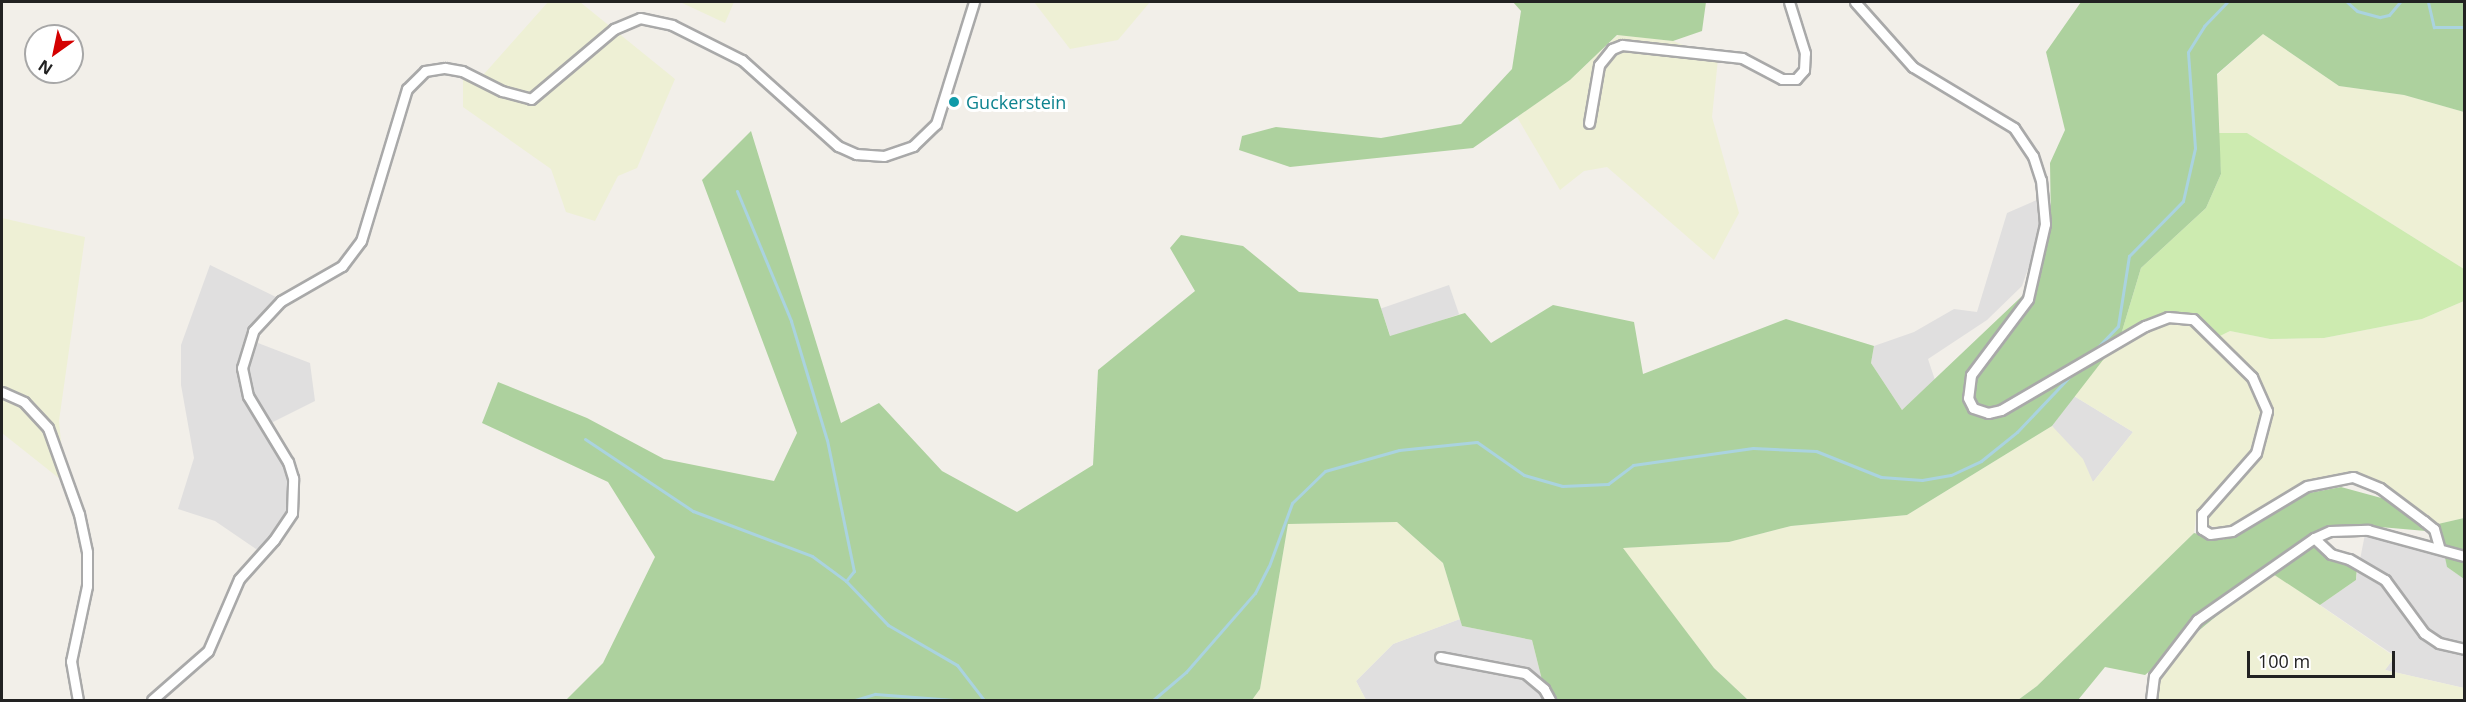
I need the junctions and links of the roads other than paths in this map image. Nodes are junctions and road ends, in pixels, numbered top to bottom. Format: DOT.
graph roads {
  1 [pos="974,2"];
  2 [pos="1789,2"];
  3 [pos="1856,2"];
  4 [pos="1589,123"];
  5 [pos="2,392"];
  6 [pos="2314,538"];
  7 [pos="2439,547"];
  8 [pos="2464,556"];
  9 [pos="2464,649"];
  10 [pos="1440,657"];
  11 [pos="78,700"];
  12 [pos="152,700"];
  13 [pos="1550,700"];
  14 [pos="2151,700"];
  1 -- 12 [label="street"];
  2 -- 4 [label="street"];
  3 -- 7 [label="street"];
  5 -- 11 [label="street"];
  6 -- 7 [label="street"];
  6 -- 9 [label="street"];
  6 -- 14 [label="street"];
  7 -- 8 [label="street"];
  10 -- 13 [label="street"];
}
